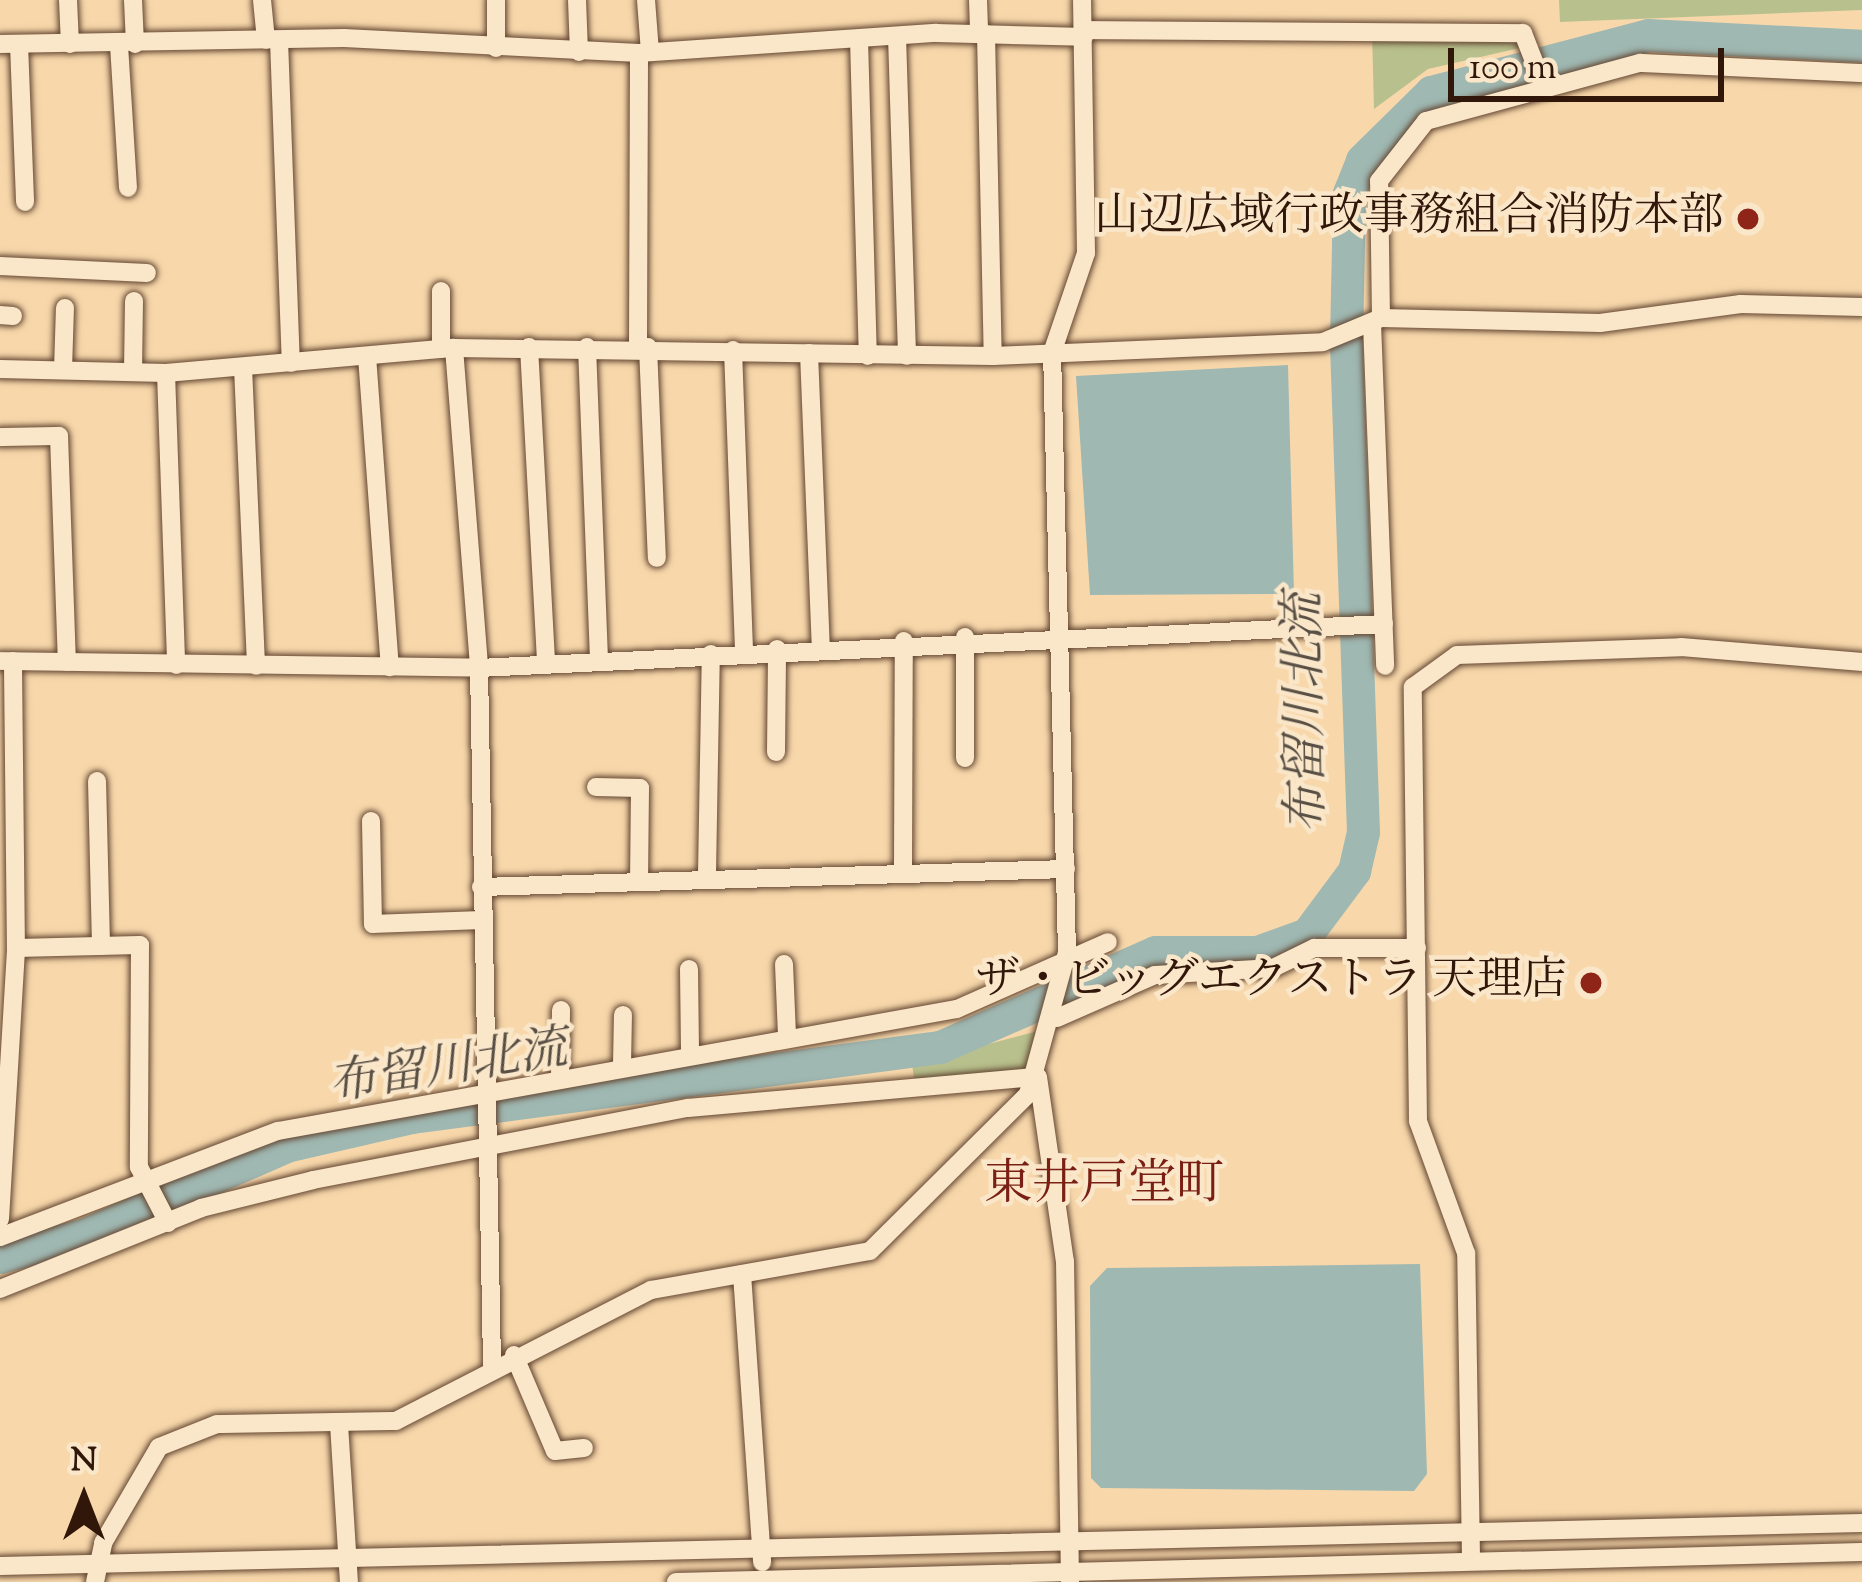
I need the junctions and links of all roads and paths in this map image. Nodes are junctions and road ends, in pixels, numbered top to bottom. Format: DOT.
graph roads {
  1 [pos="68,0"];
  2 [pos="133,0"];
  3 [pos="262,0"];
  4 [pos="496,0"];
  5 [pos="577,0"];
  6 [pos="646,0"];
  7 [pos="978,0"];
  8 [pos="1082,0"];
  9 [pos="1084,33"];
  10 [pos="982,34"];
  11 [pos="897,36"];
  12 [pos="860,39"];
  13 [pos="272,40"];
  14 [pos="10,44"];
  15 [pos="70,44"];
  16 [pos="127,45"];
  17 [pos="496,47"];
  18 [pos="579,52"];
  19 [pos="645,53"];
  20 [pos="1862,73"];
  21 [pos="1544,85"];
  22 [pos="128,188"];
  23 [pos="25,202"];
  24 [pos="0,266"];
  25 [pos="147,273"];
  26 [pos="441,290"];
  27 [pos="134,301"];
  28 [pos="1862,307"];
  29 [pos="65,308"];
  30 [pos="1374,322"];
  31 [pos="643,346"];
  32 [pos="529,347"];
  33 [pos="587,347"];
  34 [pos="447,349"];
  35 [pos="733,350"];
  36 [pos="809,353"];
  37 [pos="1052,353"];
  38 [pos="367,356"];
  39 [pos="868,356"];
  40 [pos="907,356"];
  41 [pos="993,356"];
  42 [pos="291,363"];
  43 [pos="243,367"];
  44 [pos="0,369"];
  45 [pos="63,370"];
  46 [pos="133,372"];
  47 [pos="166,373"];
  48 [pos="0,437"];
  49 [pos="655,448"];
  50 [pos="633,449"];
  51 [pos="635,544"];
  52 [pos="1384,624"];
  53 [pos="1057,632"];
  54 [pos="965,638"];
  55 [pos="904,641"];
  56 [pos="820,646"];
  57 [pos="776,649"];
  58 [pos="743,651"];
  59 [pos="711,654"];
  60 [pos="6,661"];
  61 [pos="599,661"];
  62 [pos="67,662"];
  63 [pos="1862,662"];
  64 [pos="546,664"];
  65 [pos="176,665"];
  66 [pos="256,666"];
  67 [pos="1385,666"];
  68 [pos="390,667"];
  69 [pos="478,668"];
  70 [pos="776,752"];
  71 [pos="965,758"];
  72 [pos="6,764"];
  73 [pos="97,781"];
  74 [pos="596,787"];
  75 [pos="371,821"];
  76 [pos="8,859"];
  77 [pos="1066,869"];
  78 [pos="903,871"];
  79 [pos="707,874"];
  80 [pos="639,877"];
  81 [pos="481,887"];
  82 [pos="480,920"];
  83 [pos="1108,942"];
  84 [pos="101,946"];
  85 [pos="1417,948"];
  86 [pos="11,952"];
  87 [pos="1065,961"];
  88 [pos="784,964"];
  89 [pos="689,969"];
  90 [pos="561,1010"];
  91 [pos="1058,1013"];
  92 [pos="623,1015"];
  93 [pos="787,1036"];
  94 [pos="6,1043"];
  95 [pos="690,1054"];
  96 [pos="622,1065"];
  97 [pos="560,1076"];
  98 [pos="1038,1077"];
  99 [pos="481,1096"];
  100 [pos="4,1130"];
  101 [pos="480,1150"];
  102 [pos="146,1182"];
  103 [pos="0,1219"];
  104 [pos="167,1221"];
  105 [pos="0,1237"];
  106 [pos="742,1274"];
  107 [pos="0,1288"];
  108 [pos="514,1355"];
  109 [pos="492,1365"];
  110 [pos="338,1424"];
  111 [pos="584,1448"];
  112 [pos="1862,1523"];
  113 [pos="1470,1534"];
  114 [pos="1070,1542"];
  115 [pos="759,1552"];
  116 [pos="1862,1552"];
  117 [pos="1471,1558"];
  118 [pos="0,1565"];
  119 [pos="348,1573"];
  120 [pos="95,1574"];
  121 [pos="1070,1575"];
  122 [pos="766,1578"];
  123 [pos="676,1582"];
  1 -- 15 [label="street"];
  2 -- 16 [label="street"];
  3 -- 13 [label="street"];
  4 -- 17 [label="street"];
  5 -- 18 [label="street"];
  6 -- 19 [label="street"];
  7 -- 10 [label="street"];
  8 -- 9 [label="street"];
  9 -- 10 [label="street"];
  9 -- 21 [label="street"];
  9 -- 37 [label="street"];
  10 -- 11 [label="street"];
  10 -- 41 [label="street"];
  11 -- 12 [label="street"];
  11 -- 40 [label="street"];
  12 -- 19 [label="street"];
  12 -- 39 [label="street"];
  13 -- 16 [label="street"];
  13 -- 17 [label="street"];
  13 -- 42 [label="street"];
  14 -- 15 [label="street"];
  14 -- 23 [label="street"];
  15 -- 16 [label="street"];
  16 -- 22 [label="street"];
  17 -- 18 [label="street"];
  18 -- 19 [label="street"];
  19 -- 31 [label="street"];
  20 -- 21 [label="street"];
  21 -- 30 [label="street"];
  24 -- 25 [label="street"];
  26 -- 34 [label="street"];
  27 -- 46 [label="street"];
  28 -- 30 [label="street"];
  29 -- 45 [label="street"];
  30 -- 37 [label="street"];
  30 -- 52 [label="street"];
  31 -- 33 [label="street"];
  31 -- 35 [label="street"];
  31 -- 49 [label="street"];
  32 -- 33 [label="street"];
  32 -- 34 [label="street"];
  32 -- 64 [label="street"];
  33 -- 61 [label="street"];
  34 -- 38 [label="street"];
  34 -- 69 [label="street"];
  35 -- 36 [label="street"];
  35 -- 58 [label="street"];
  36 -- 39 [label="street"];
  36 -- 56 [label="street"];
  37 -- 41 [label="street"];
  37 -- 53 [label="street"];
  38 -- 42 [label="street"];
  38 -- 68 [label="street"];
  39 -- 40 [label="street"];
  40 -- 41 [label="street"];
  42 -- 43 [label="street"];
  43 -- 47 [label="street"];
  43 -- 66 [label="street"];
  44 -- 45 [label="street"];
  45 -- 46 [label="street"];
  46 -- 47 [label="street"];
  47 -- 65 [label="street"];
  48 -- 62 [label="street"];
  49 -- 50 [label="street"];
  49 -- 51 [label="street"];
  52 -- 53 [label="street"];
  52 -- 67 [label="street"];
  53 -- 54 [label="street"];
  53 -- 77 [label="street"];
  54 -- 55 [label="street"];
  54 -- 71 [label="street"];
  55 -- 56 [label="street"];
  55 -- 78 [label="street"];
  56 -- 57 [label="street"];
  57 -- 58 [label="street"];
  57 -- 70 [label="street"];
  58 -- 59 [label="street"];
  59 -- 61 [label="street"];
  59 -- 79 [label="street"];
  60 -- 62 [label="street"];
  60 -- 72 [label="street"];
  61 -- 64 [label="street"];
  62 -- 65 [label="street"];
  63 -- 85 [label="street"];
  64 -- 69 [label="street"];
  65 -- 66 [label="street"];
  66 -- 68 [label="street"];
  68 -- 69 [label="street"];
  69 -- 81 [label="street"];
  72 -- 76 [label="street"];
  73 -- 84 [label="street"];
  74 -- 80 [label="street"];
  75 -- 82 [label="street"];
  76 -- 86 [label="street"];
  77 -- 78 [label="street"];
  77 -- 87 [label="street"];
  78 -- 79 [label="street"];
  79 -- 80 [label="street"];
  80 -- 81 [label="street"];
  81 -- 82 [label="street"];
  82 -- 99 [label="street"];
  83 -- 87 [label="street"];
  84 -- 86 [label="street"];
  84 -- 102 [label="street"];
  85 -- 91 [label="street"];
  85 -- 113 [label="street"];
  86 -- 94 [label="street"];
  87 -- 91 [label="street"];
  87 -- 93 [label="street"];
  88 -- 93 [label="street"];
  89 -- 95 [label="street"];
  90 -- 97 [label="street"];
  91 -- 98 [label="street"];
  92 -- 96 [label="street"];
  93 -- 95 [label="street"];
  94 -- 100 [label="street"];
  95 -- 96 [label="street"];
  96 -- 97 [label="street"];
  97 -- 99 [label="street"];
  98 -- 101 [label="street"];
  98 -- 106 [label="street"];
  98 -- 114 [label="street"];
  99 -- 101 [label="street"];
  99 -- 102 [label="street"];
  100 -- 103 [label="street"];
  101 -- 104 [label="street"];
  101 -- 109 [label="street"];
  102 -- 104 [label="street"];
  102 -- 105 [label="street"];
  104 -- 107 [label="street"];
  106 -- 108 [label="street"];
  106 -- 115 [label="street"];
  108 -- 109 [label="street"];
  108 -- 111 [label="street"];
  109 -- 110 [label="street"];
  110 -- 119 [label="street"];
  110 -- 120 [label="street"];
  112 -- 113 [label="street"];
  113 -- 114 [label="street"];
  113 -- 117 [label="street"];
  114 -- 115 [label="street"];
  114 -- 121 [label="street"];
  115 -- 119 [label="street"];
  115 -- 122 [label="street"];
  116 -- 117 [label="street"];
  117 -- 121 [label="street"];
  118 -- 120 [label="street"];
  119 -- 120 [label="street"];
  121 -- 122 [label="street"];
  122 -- 123 [label="street"];
}
